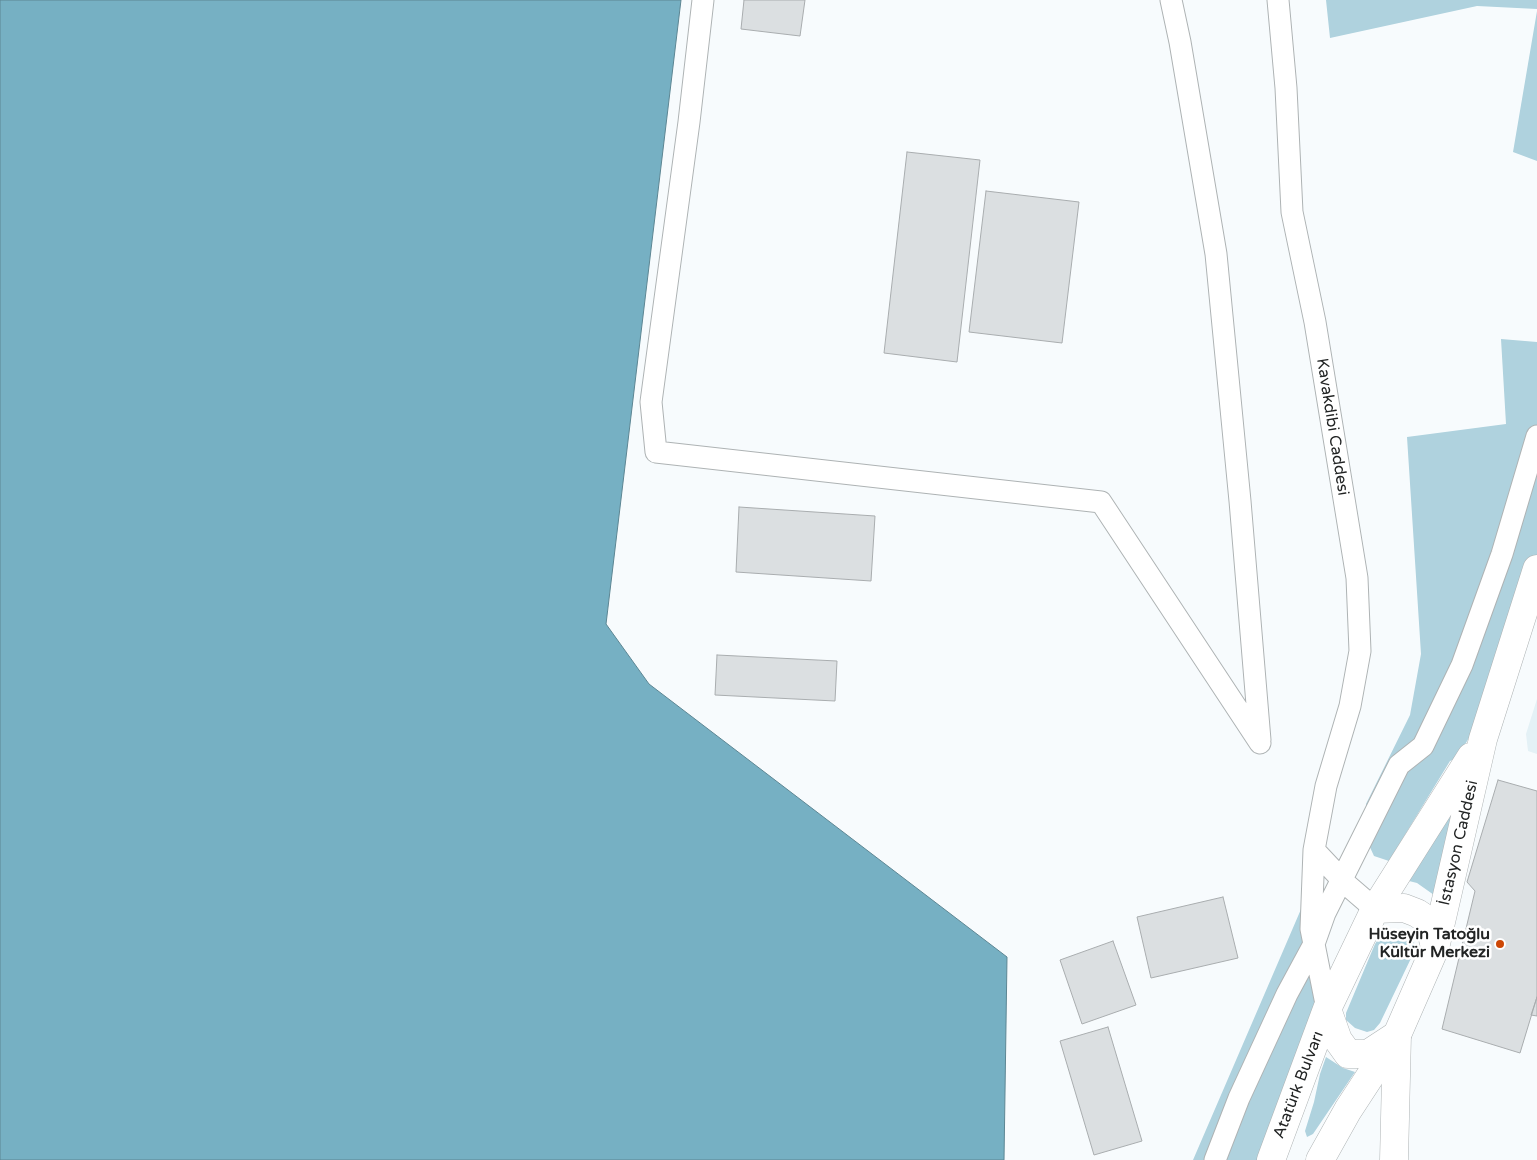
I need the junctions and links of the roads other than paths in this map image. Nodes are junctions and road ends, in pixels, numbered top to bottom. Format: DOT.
graph roads {
  1 [pos="703,0"];
  2 [pos="1171,0"];
  3 [pos="1278,0"];
  4 [pos="1537,436"];
  5 [pos="1537,569"];
  6 [pos="1483,739"];
  7 [pos="1314,850"];
  8 [pos="1342,880"];
  9 [pos="1375,909"];
  10 [pos="1435,948"];
  11 [pos="1310,952"];
  12 [pos="1328,1009"];
  13 [pos="1397,1035"];
  14 [pos="1215,1160"];
  15 [pos="1227,1160"];
  16 [pos="1271,1160"];
  17 [pos="1320,1160"];
  18 [pos="1394,1160"];
  1 -- 2 [label="street"];
  3 -- 7 [label="street, Kavakdibi Caddesi"];
  4 -- 8 [label="street"];
  5 -- 6 [label="main road, İstasyon Caddesi"];
  6 -- 9 [label="main road, İstasyon Caddesi"];
  6 -- 10 [label="main road, İstasyon Caddesi"];
  7 -- 8 [label="street"];
  7 -- 11 [label="street, Kavakdibi Caddesi"];
  8 -- 9 [label="street"];
  8 -- 11 [label="street"];
  9 -- 10 [label="main road"];
  9 -- 12 [label="main road, Atatürk Bulvarı"];
  10 -- 13 [label="main road"];
  11 -- 12 [label="street, Kavakdibi Caddesi"];
  11 -- 14 [label="street"];
  11 -- 15 [label="street"];
  12 -- 13 [label="main road, Atatürk Bulvarı"];
  12 -- 16 [label="main road, Atatürk Bulvarı"];
  13 -- 17 [label="main road"];
  13 -- 18 [label="main road"];
}
